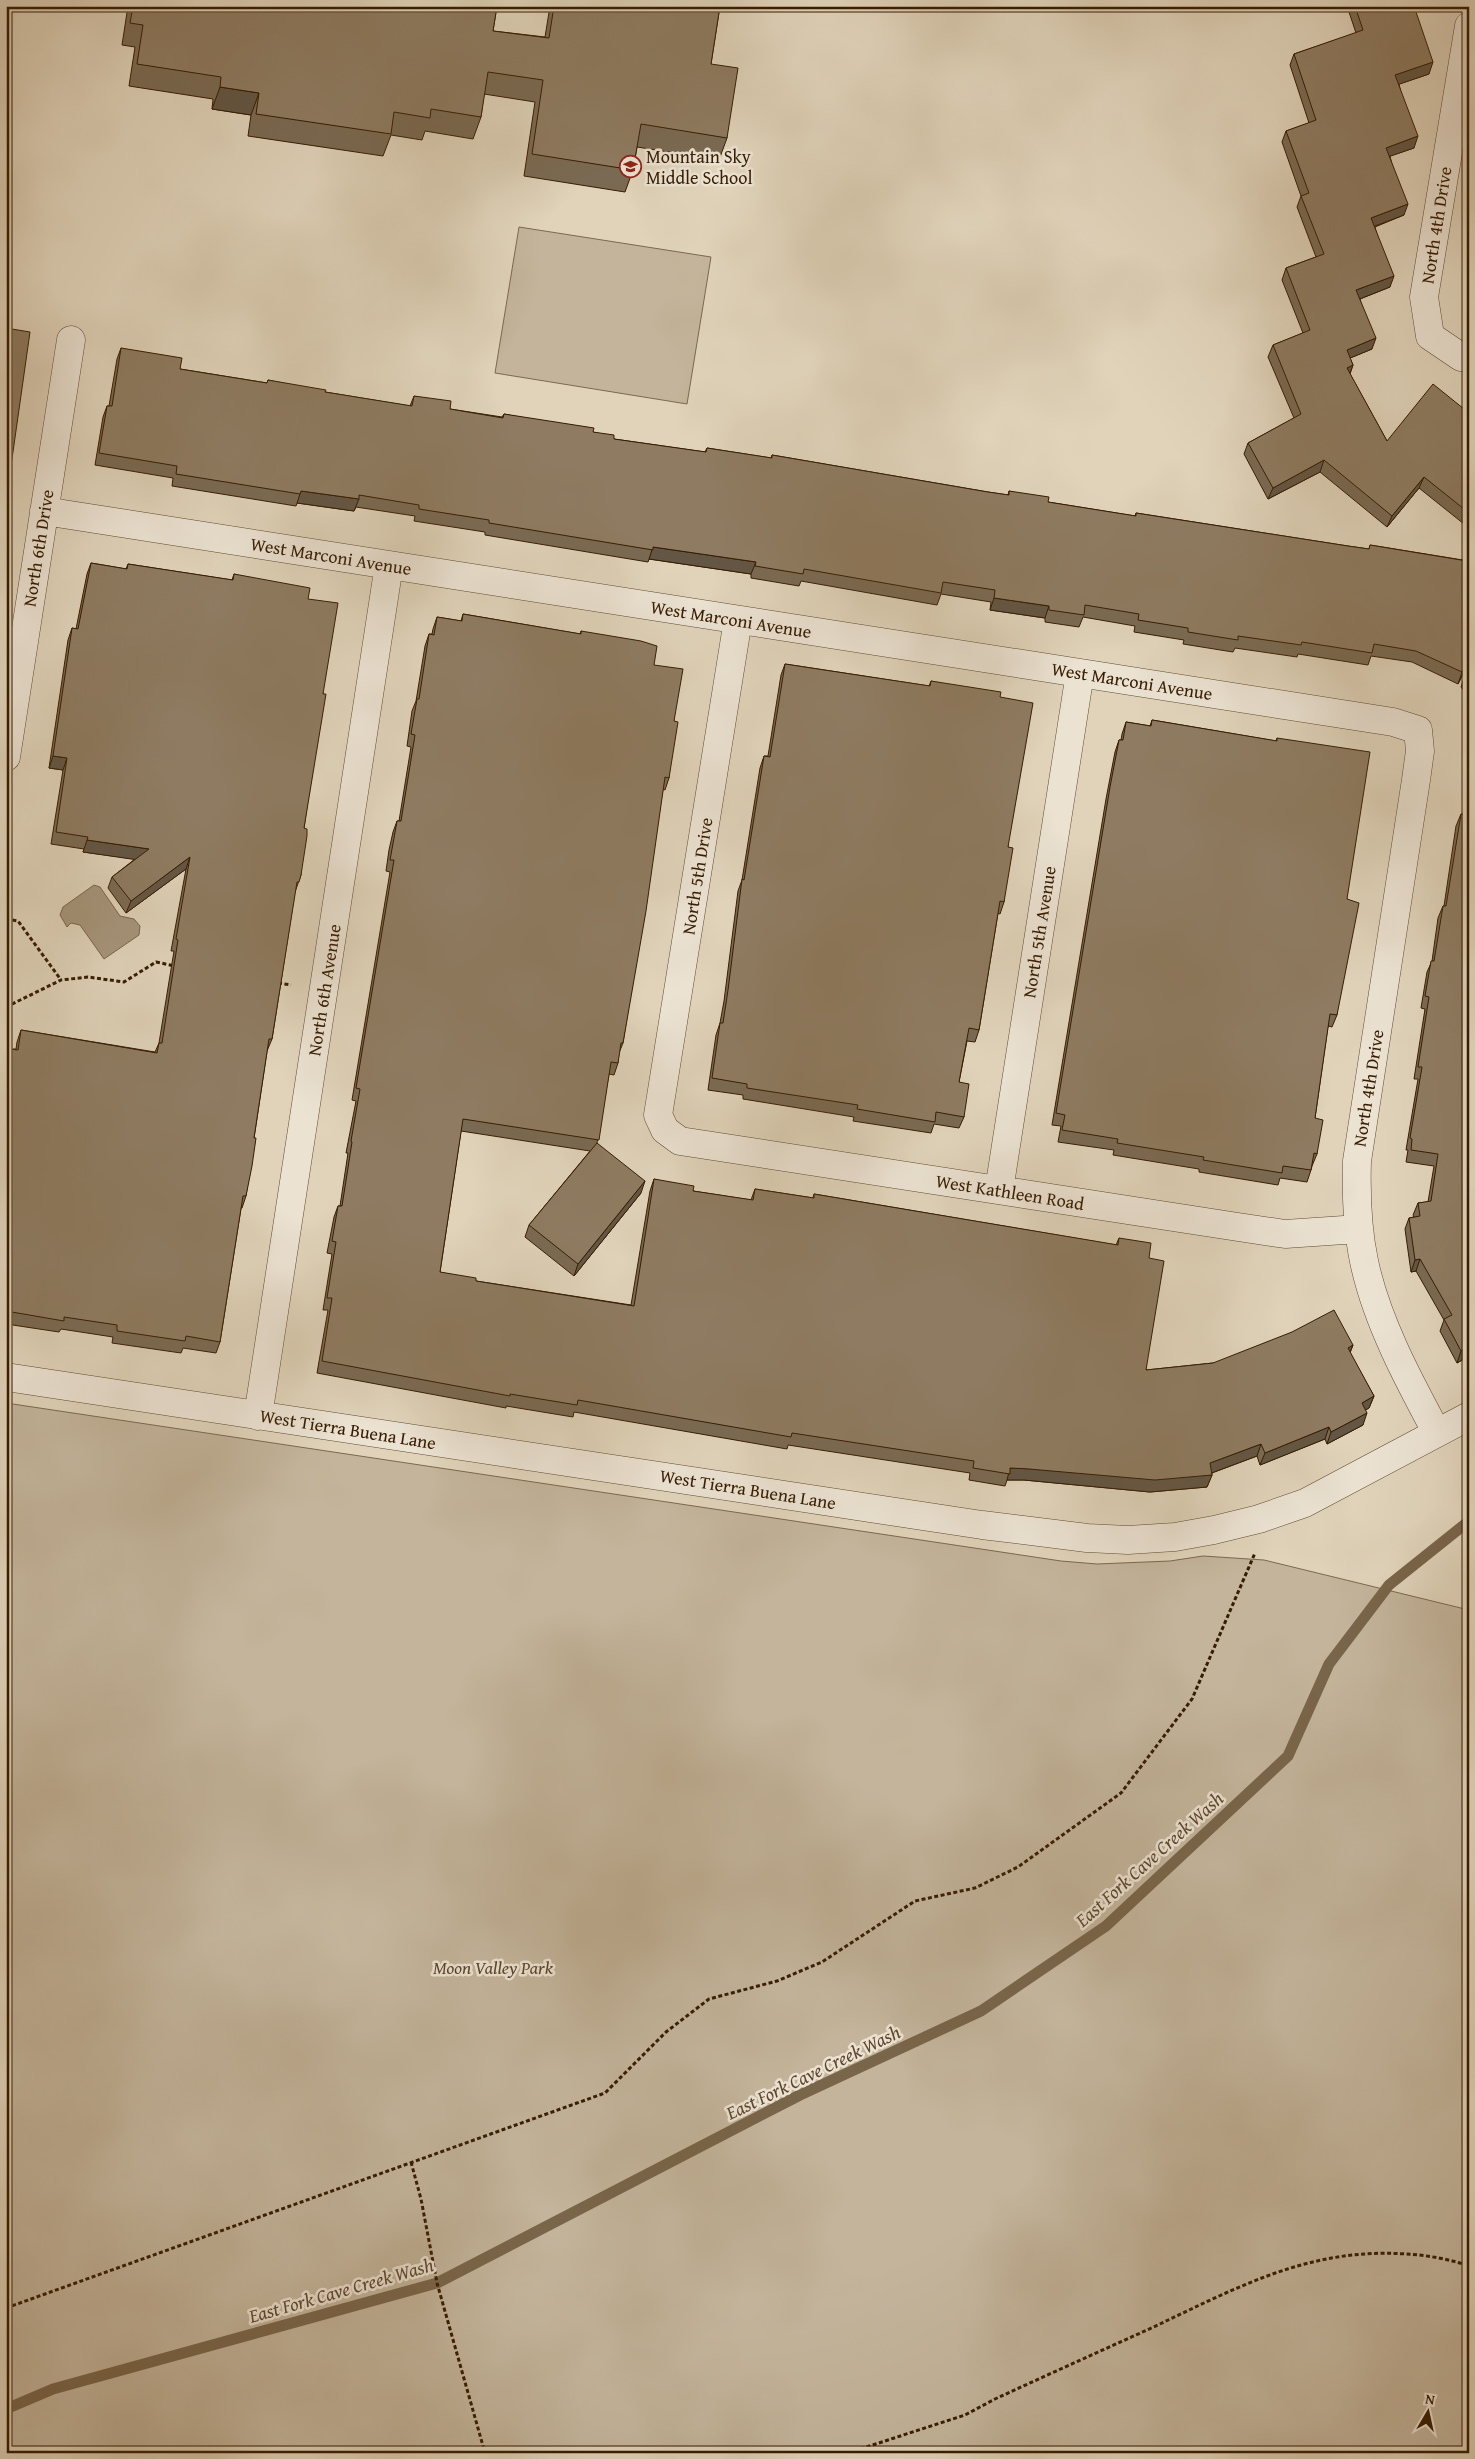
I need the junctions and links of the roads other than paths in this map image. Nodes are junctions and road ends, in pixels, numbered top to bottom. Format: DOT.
graph roads {
  1 [pos="1469,26"];
  2 [pos="71,340"];
  3 [pos="1469,358"];
  4 [pos="44,511"];
  5 [pos="389,565"];
  6 [pos="738,620"];
  7 [pos="1080,673"];
  8 [pos="1418,730"];
  9 [pos="6,756"];
  10 [pos="665,1130"];
  11 [pos="998,1190"];
  12 [pos="1359,1229"];
  13 [pos="6,1377"];
  14 [pos="258,1416"];
  15 [pos="1469,1416"];
  16 [pos="1437,1434"];
  1 -- 3 [label="street, North 4th Drive"];
  2 -- 4 [label="street, North 6th Drive"];
  4 -- 5 [label="street, West Marconi Avenue"];
  4 -- 9 [label="street, North 6th Drive"];
  5 -- 6 [label="street, West Marconi Avenue"];
  5 -- 14 [label="street, North 6th Avenue"];
  6 -- 7 [label="street, West Marconi Avenue"];
  6 -- 10 [label="street, North 5th Drive"];
  7 -- 8 [label="street, West Marconi Avenue"];
  7 -- 11 [label="street, North 5th Avenue"];
  8 -- 12 [label="street, North 4th Drive"];
  10 -- 11 [label="street, West Kathleen Road"];
  11 -- 12 [label="street, West Kathleen Road"];
  12 -- 16 [label="street, North 4th Drive"];
  13 -- 14 [label="street, West Tierra Buena Lane"];
  14 -- 16 [label="street, West Tierra Buena Lane"];
  15 -- 16 [label="street, West Tierra Buena Lane"];
}
